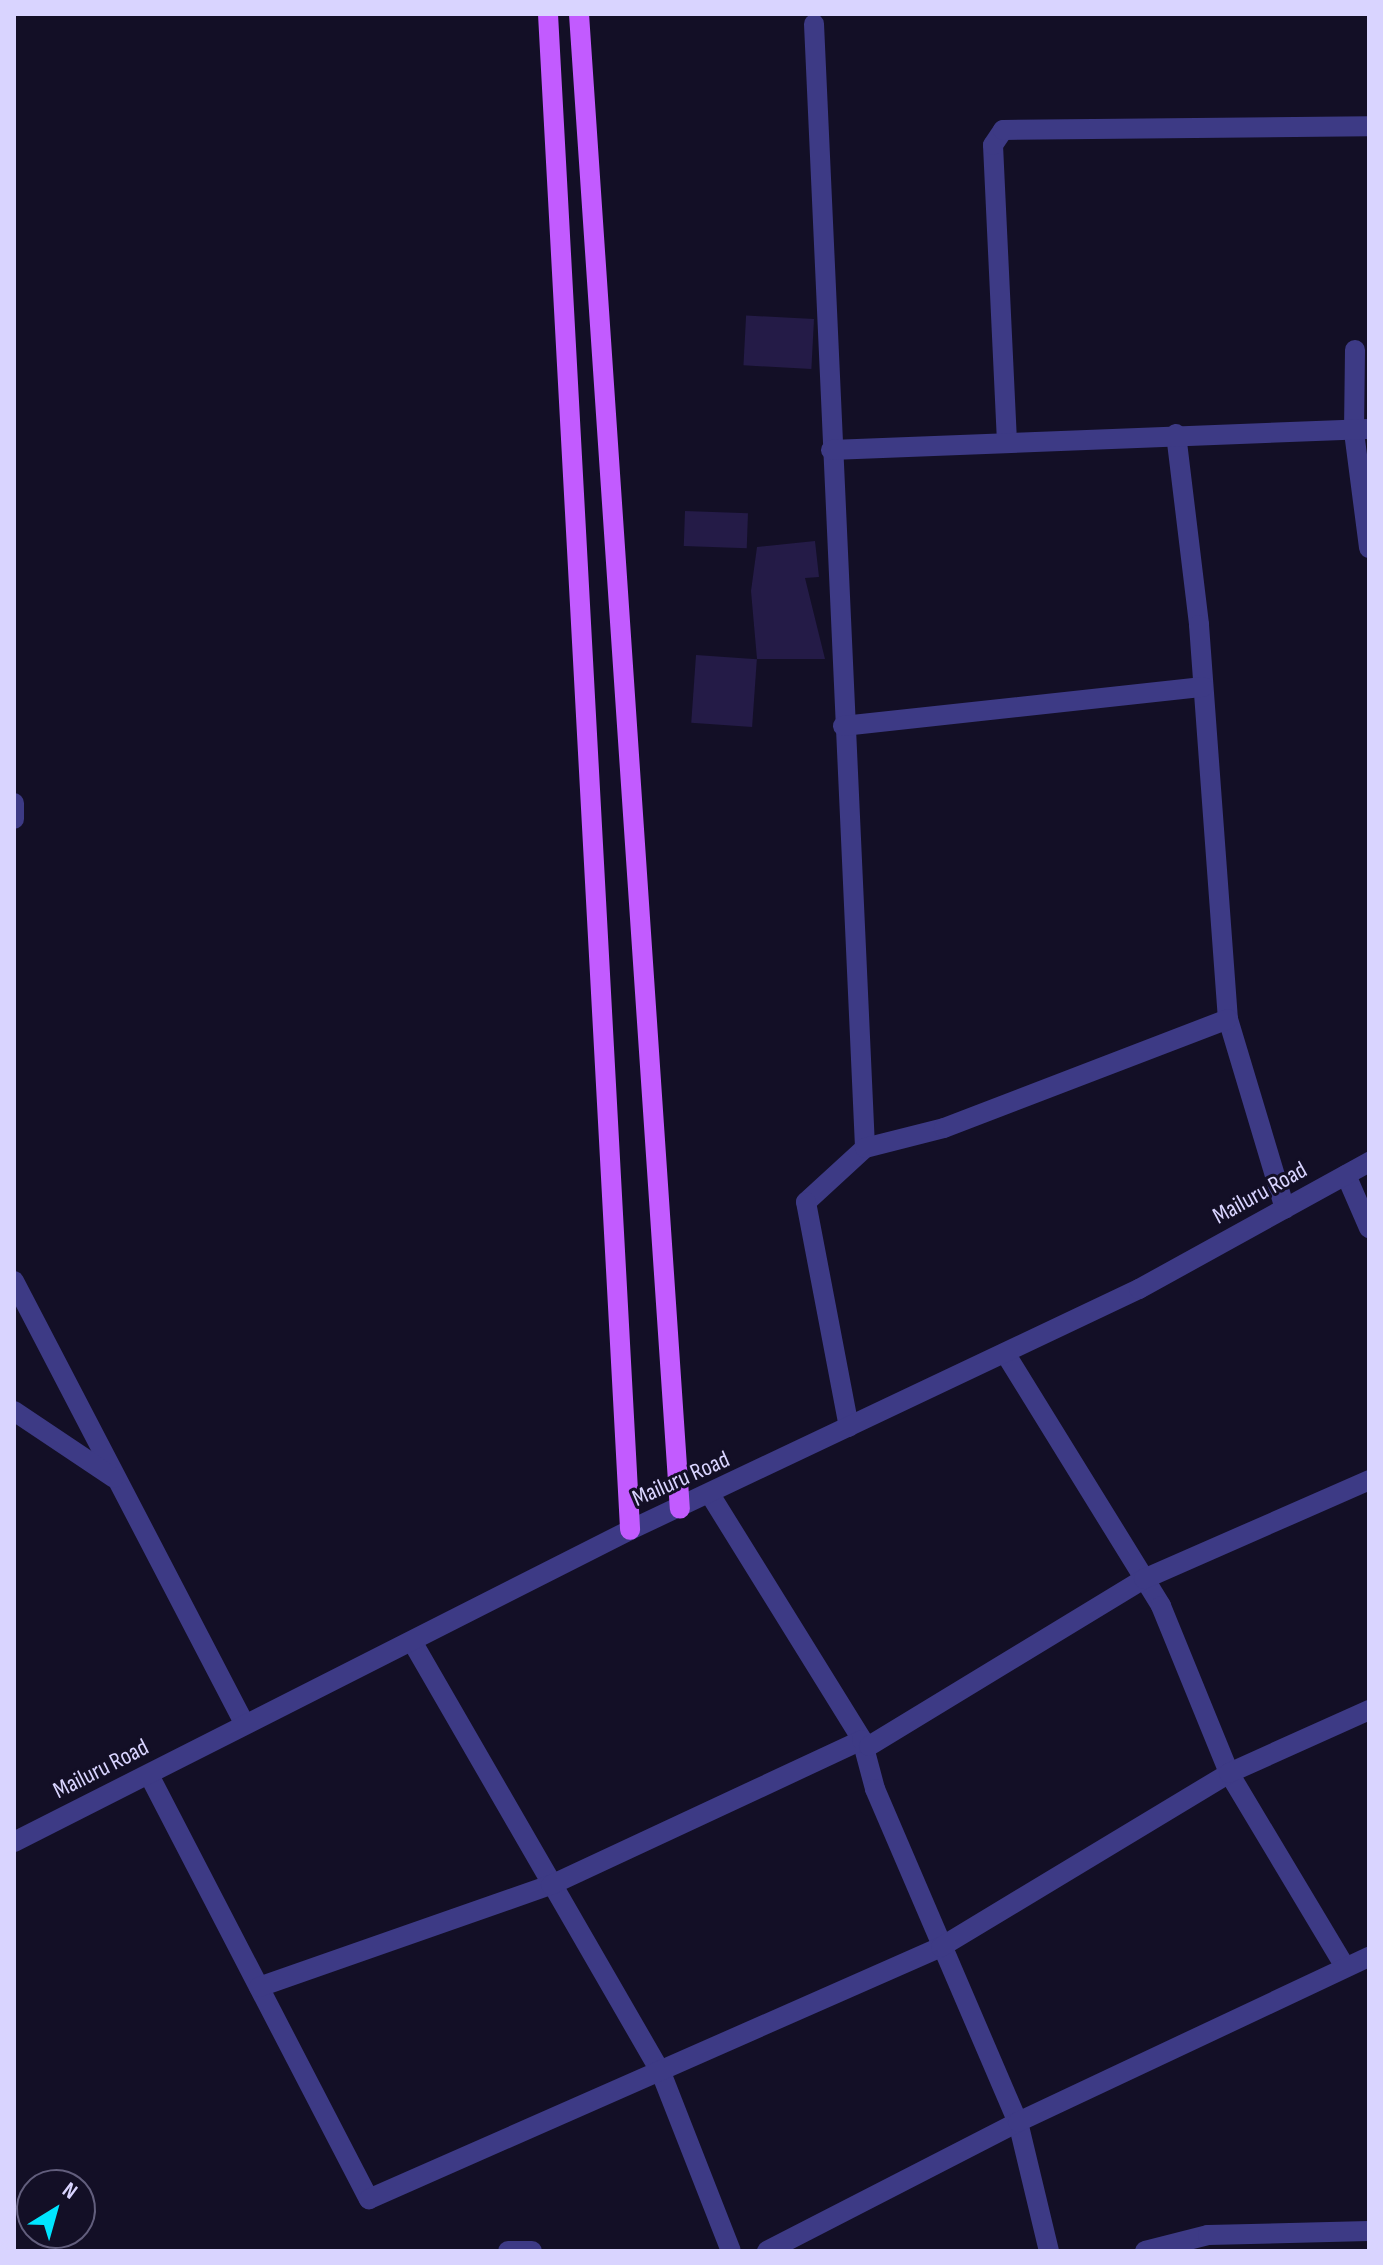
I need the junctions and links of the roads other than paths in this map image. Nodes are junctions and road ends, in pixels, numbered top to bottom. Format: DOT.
graph roads {
  1 [pos="548,14"];
  2 [pos="579,14"];
  3 [pos="814,24"];
  4 [pos="1369,126"];
  5 [pos="1355,350"];
  6 [pos="1362,431"];
  7 [pos="1176,434"];
  8 [pos="1007,442"];
  9 [pos="831,450"];
  10 [pos="1369,548"];
  11 [pos="1203,687"];
  12 [pos="843,726"];
  13 [pos="14,803"];
  14 [pos="14,819"];
  15 [pos="1228,1019"];
  16 [pos="865,1148"];
  17 [pos="1369,1162"];
  18 [pos="1346,1175"];
  19 [pos="1285,1209"];
  20 [pos="1369,1228"];
  21 [pos="14,1281"];
  22 [pos="1005,1353"];
  23 [pos="14,1411"];
  24 [pos="849,1427"];
  25 [pos="116,1479"];
  26 [pos="1369,1480"];
  27 [pos="711,1496"];
  28 [pos="680,1509"];
  29 [pos="630,1530"];
  30 [pos="1144,1579"];
  31 [pos="413,1643"];
  32 [pos="1369,1710"];
  33 [pos="244,1722"];
  34 [pos="862,1740"];
  35 [pos="1229,1773"];
  36 [pos="149,1775"];
  37 [pos="14,1842"];
  38 [pos="551,1885"];
  39 [pos="941,1947"];
  40 [pos="1369,1957"];
  41 [pos="1345,1967"];
  42 [pos="259,1987"];
  43 [pos="660,2070"];
  44 [pos="1018,2122"];
  45 [pos="1369,2231"];
  46 [pos="508,2251"];
  47 [pos="532,2251"];
  48 [pos="731,2251"];
  49 [pos="767,2251"];
  50 [pos="1049,2251"];
  51 [pos="1145,2251"];
  1 -- 29 [label="main road"];
  2 -- 28 [label="main road"];
  3 -- 9 [label="street"];
  4 -- 8 [label="street"];
  5 -- 6 [label="street"];
  6 -- 7 [label="street"];
  6 -- 10 [label="street"];
  7 -- 8 [label="street"];
  7 -- 11 [label="street"];
  8 -- 9 [label="street"];
  9 -- 12 [label="street"];
  11 -- 12 [label="street"];
  11 -- 15 [label="street"];
  12 -- 16 [label="street"];
  13 -- 14 [label="street"];
  15 -- 16 [label="street"];
  15 -- 19 [label="street"];
  16 -- 24 [label="street"];
  17 -- 18 [label="street, Mailuru Road"];
  18 -- 19 [label="street, Mailuru Road"];
  18 -- 20 [label="street"];
  19 -- 22 [label="street, Mailuru Road"];
  21 -- 25 [label="street"];
  22 -- 24 [label="street, Mailuru Road"];
  22 -- 30 [label="street"];
  23 -- 25 [label="street"];
  24 -- 27 [label="street, Mailuru Road"];
  25 -- 33 [label="street"];
  26 -- 30 [label="street"];
  27 -- 28 [label="street, Mailuru Road"];
  27 -- 34 [label="street"];
  28 -- 29 [label="street, Mailuru Road"];
  29 -- 31 [label="street, Mailuru Road"];
  30 -- 34 [label="street"];
  30 -- 35 [label="street"];
  31 -- 33 [label="street, Mailuru Road"];
  31 -- 38 [label="street"];
  32 -- 35 [label="street"];
  33 -- 36 [label="street, Mailuru Road"];
  34 -- 38 [label="street"];
  34 -- 39 [label="street"];
  35 -- 39 [label="street"];
  35 -- 41 [label="street"];
  36 -- 37 [label="street, Mailuru Road"];
  36 -- 42 [label="street"];
  38 -- 42 [label="street"];
  38 -- 43 [label="street"];
  39 -- 43 [label="street"];
  39 -- 44 [label="street"];
  40 -- 41 [label="street"];
  41 -- 44 [label="street"];
  42 -- 43 [label="street"];
  43 -- 48 [label="street"];
  44 -- 49 [label="street"];
  44 -- 50 [label="street"];
  45 -- 51 [label="street"];
  46 -- 47 [label="street"];
}
